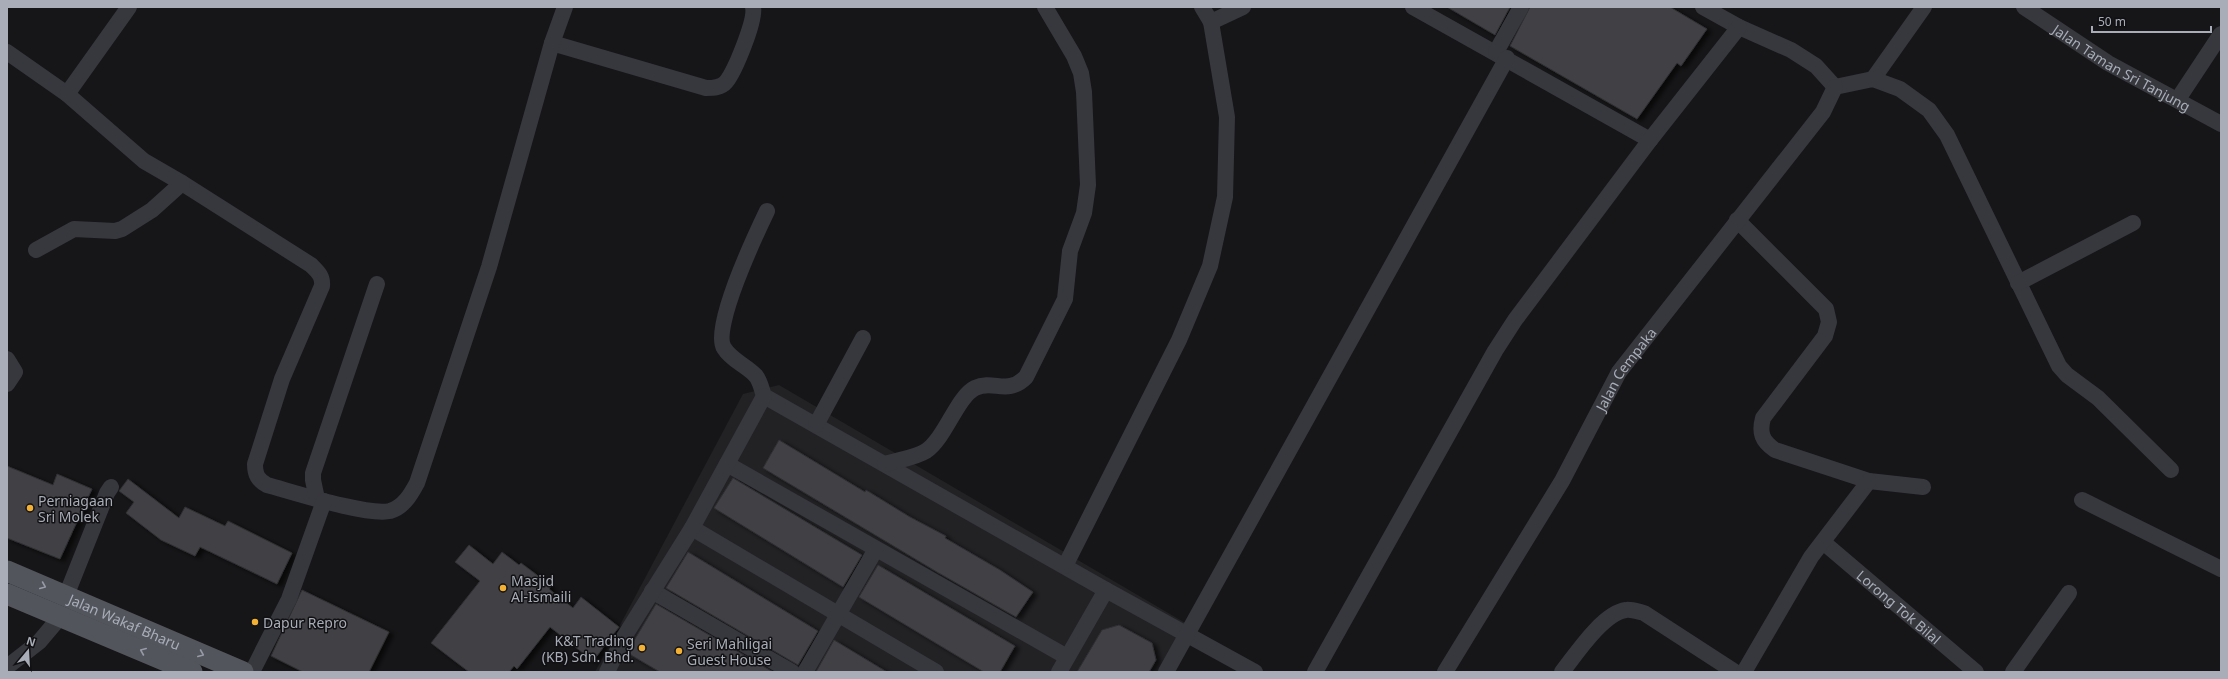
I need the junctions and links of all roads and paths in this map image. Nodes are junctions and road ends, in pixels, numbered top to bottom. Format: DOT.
graph roads {
  1 [pos="129,7"];
  2 [pos="565,7"];
  3 [pos="753,7"];
  4 [pos="1045,7"];
  5 [pos="1202,7"];
  6 [pos="1243,7"];
  7 [pos="1413,7"];
  8 [pos="1521,7"];
  9 [pos="1703,7"];
  10 [pos="1924,7"];
  11 [pos="2024,7"];
  12 [pos="1211,22"];
  13 [pos="1739,27"];
  14 [pos="2221,34"];
  15 [pos="552,42"];
  16 [pos="7,52"];
  17 [pos="1502,55"];
  18 [pos="1873,79"];
  19 [pos="1835,87"];
  20 [pos="67,94"];
  21 [pos="2178,99"];
  22 [pos="2221,124"];
  23 [pos="1650,140"];
  24 [pos="182,183"];
  25 [pos="767,211"];
  26 [pos="1737,220"];
  27 [pos="2133,223"];
  28 [pos="36,250"];
  29 [pos="2018,283"];
  30 [pos="378,284"];
  31 [pos="863,338"];
  32 [pos="7,359"];
  33 [pos="7,384"];
  34 [pos="764,396"];
  35 [pos="816,425"];
  36 [pos="727,464"];
  37 [pos="885,464"];
  38 [pos="2171,470"];
  39 [pos="1869,481"];
  40 [pos="111,487"];
  41 [pos="1924,487"];
  42 [pos="321,500"];
  43 [pos="2082,500"];
  44 [pos="692,528"];
  45 [pos="1823,542"];
  46 [pos="876,549"];
  47 [pos="1065,566"];
  48 [pos="2221,569"];
  49 [pos="7,571"];
  50 [pos="1106,590"];
  51 [pos="652,591"];
  52 [pos="2069,593"];
  53 [pos="7,594"];
  54 [pos="66,596"];
  55 [pos="838,614"];
  56 [pos="61,616"];
  57 [pos="1188,634"];
  58 [pos="1067,658"];
  59 [pos="7,667"];
  60 [pos="192,672"];
  61 [pos="243,672"];
  62 [pos="252,672"];
  63 [pos="607,672"];
  64 [pos="792,672"];
  65 [pos="805,672"];
  66 [pos="936,672"];
  67 [pos="1059,672"];
  68 [pos="1166,672"];
  69 [pos="1255,672"];
  70 [pos="1315,672"];
  71 [pos="1445,672"];
  72 [pos="1562,672"];
  73 [pos="1736,672"];
  74 [pos="1744,672"];
  75 [pos="1976,672"];
  76 [pos="2013,672"];
  1 -- 20 [label="street"];
  2 -- 15 [label="street"];
  3 -- 15 [label="street"];
  4 -- 37 [label="street"];
  5 -- 12 [label="street"];
  6 -- 12 [label="street"];
  7 -- 17 [label="street"];
  8 -- 17 [label="street"];
  9 -- 13 [label="street"];
  10 -- 18 [label="street"];
  11 -- 21 [label="street, Jalan Taman Sri Tanjung"];
  12 -- 47 [label="street"];
  13 -- 19 [label="street"];
  13 -- 23 [label="street"];
  14 -- 21 [label="street"];
  15 -- 42 [label="street"];
  16 -- 20 [label="street"];
  17 -- 23 [label="street"];
  17 -- 57 [label="street"];
  18 -- 19 [label="street"];
  18 -- 29 [label="street"];
  19 -- 26 [label="street, Jalan Cempaka"];
  20 -- 24 [label="street"];
  21 -- 22 [label="street, Jalan Taman Sri Tanjung"];
  23 -- 70 [label="street"];
  24 -- 28 [label="street"];
  24 -- 42 [label="street"];
  25 -- 34 [label="street"];
  26 -- 39 [label="street"];
  26 -- 71 [label="street, Jalan Cempaka"];
  27 -- 29 [label="street"];
  29 -- 38 [label="street"];
  30 -- 42 [label="street"];
  31 -- 35 [label="street"];
  32 -- 33 [label="street"];
  34 -- 35 [label="street"];
  34 -- 36 [label="street"];
  35 -- 37 [label="street"];
  36 -- 44 [label="street"];
  36 -- 46 [label="street"];
  37 -- 47 [label="street"];
  39 -- 41 [label="street"];
  39 -- 45 [label="street"];
  40 -- 54 [label="street"];
  42 -- 62 [label="street"];
  43 -- 48 [label="street"];
  44 -- 51 [label="street"];
  44 -- 55 [label="street"];
  45 -- 74 [label="street"];
  45 -- 75 [label="street, Lorong Tok Bilal"];
  46 -- 55 [label="street"];
  46 -- 58 [label="street"];
  47 -- 50 [label="street"];
  49 -- 54 [label="main road, Jalan Wakaf Bharu, one-way"];
  50 -- 57 [label="street"];
  50 -- 58 [label="street"];
  51 -- 63 [label="street"];
  51 -- 64 [label="street"];
  52 -- 76 [label="street"];
  53 -- 56 [label="main road, Jalan Wakaf Bharu"];
  54 -- 61 [label="main road, Jalan Wakaf Bharu, one-way"];
  55 -- 65 [label="street"];
  55 -- 66 [label="street"];
  56 -- 59 [label="street"];
  60 -- 56 [label="main road, Jalan Wakaf Bharu, one-way"];
  57 -- 68 [label="street"];
  57 -- 69 [label="street"];
  58 -- 67 [label="street"];
  72 -- 73 [label="street"];
}
